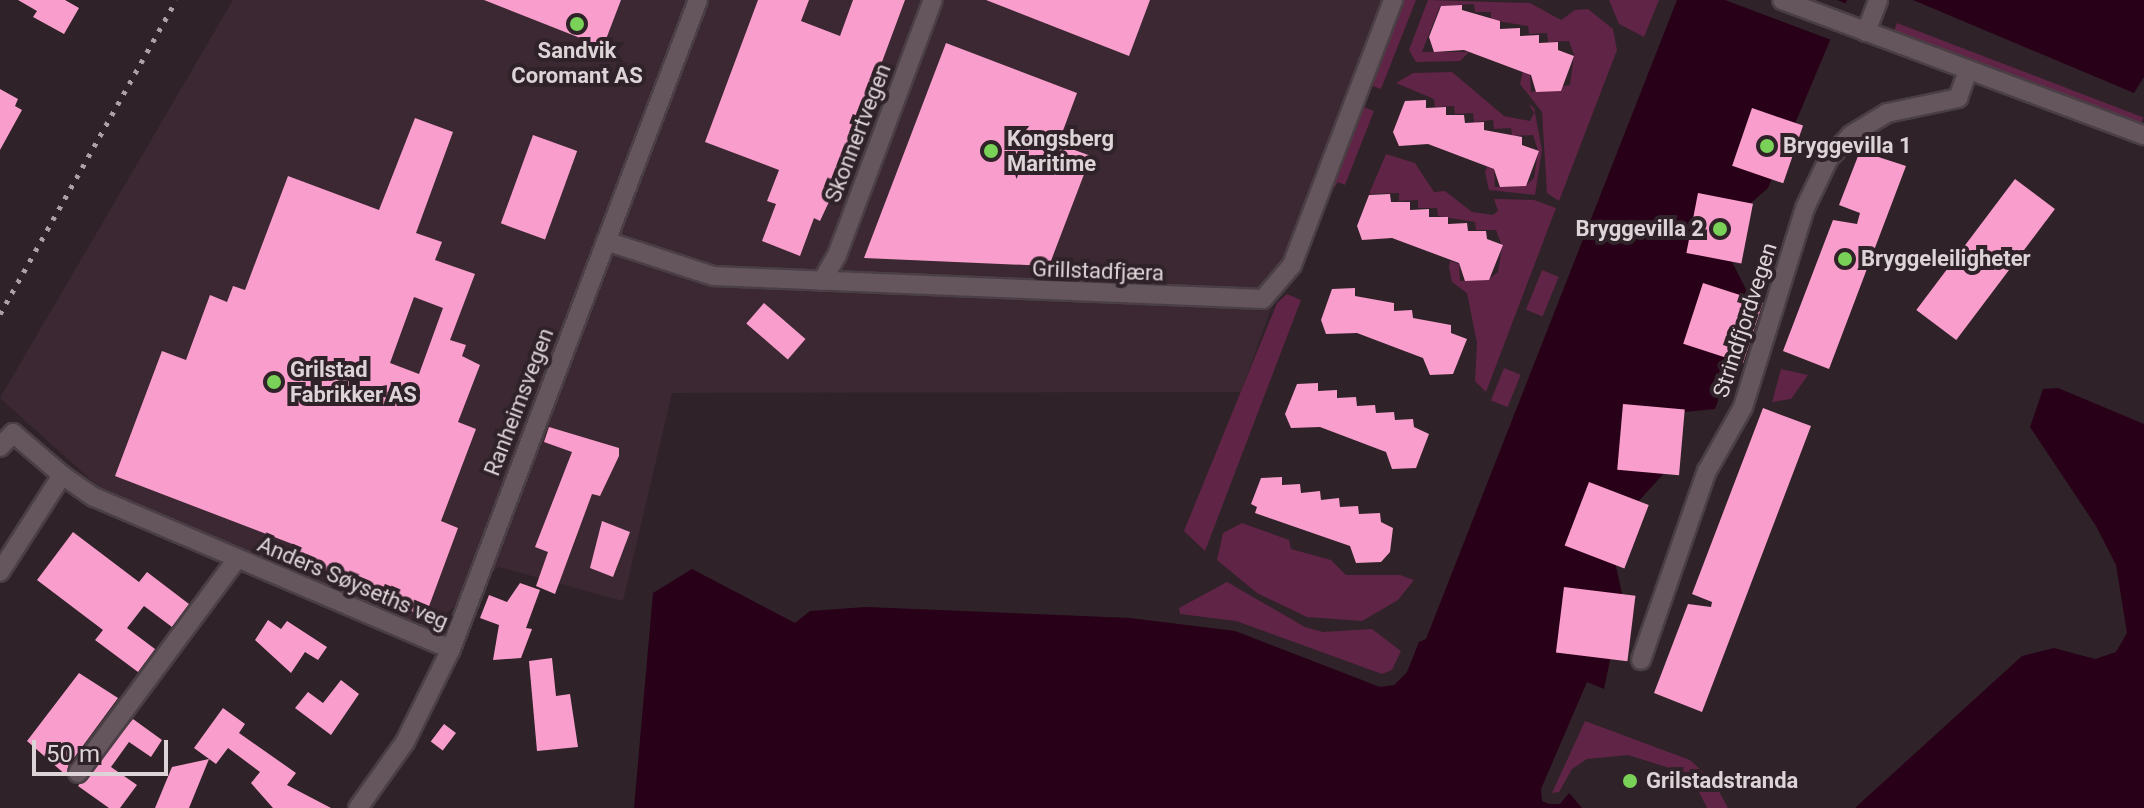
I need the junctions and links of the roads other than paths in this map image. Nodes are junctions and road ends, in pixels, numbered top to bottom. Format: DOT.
graph roads {
  1 [pos="698,0"];
  2 [pos="933,0"];
  3 [pos="1393,0"];
  4 [pos="1782,0"];
  5 [pos="1878,0"];
  6 [pos="1866,32"];
  7 [pos="1968,70"];
  8 [pos="2144,135"];
  9 [pos="606,241"];
  10 [pos="822,281"];
  11 [pos="7,426"];
  12 [pos="0,447"];
  13 [pos="62,475"];
  14 [pos="236,560"];
  15 [pos="0,572"];
  16 [pos="451,649"];
  17 [pos="1641,660"];
  18 [pos="78,773"];
  19 [pos="358,808"];
  1 -- 9 [label="street, Ranheimsvegen"];
  2 -- 10 [label="street, Skonnertvegen"];
  3 -- 10 [label="street, Grillstadfjæra"];
  4 -- 6 [label="street"];
  5 -- 6 [label="street"];
  6 -- 7 [label="street"];
  7 -- 8 [label="street"];
  7 -- 17 [label="street, Strindfjordvegen"];
  9 -- 10 [label="street, Grillstadfjæra"];
  9 -- 16 [label="street, Ranheimsvegen"];
  11 -- 12 [label="street, Anders Søyseths veg"];
  11 -- 13 [label="street, Anders Søyseths veg"];
  13 -- 14 [label="street, Anders Søyseths veg"];
  13 -- 15 [label="street"];
  14 -- 16 [label="street, Anders Søyseths veg"];
  14 -- 18 [label="street, Anders Søyseths veg"];
  16 -- 19 [label="street, Ranheimsvegen"];
}
